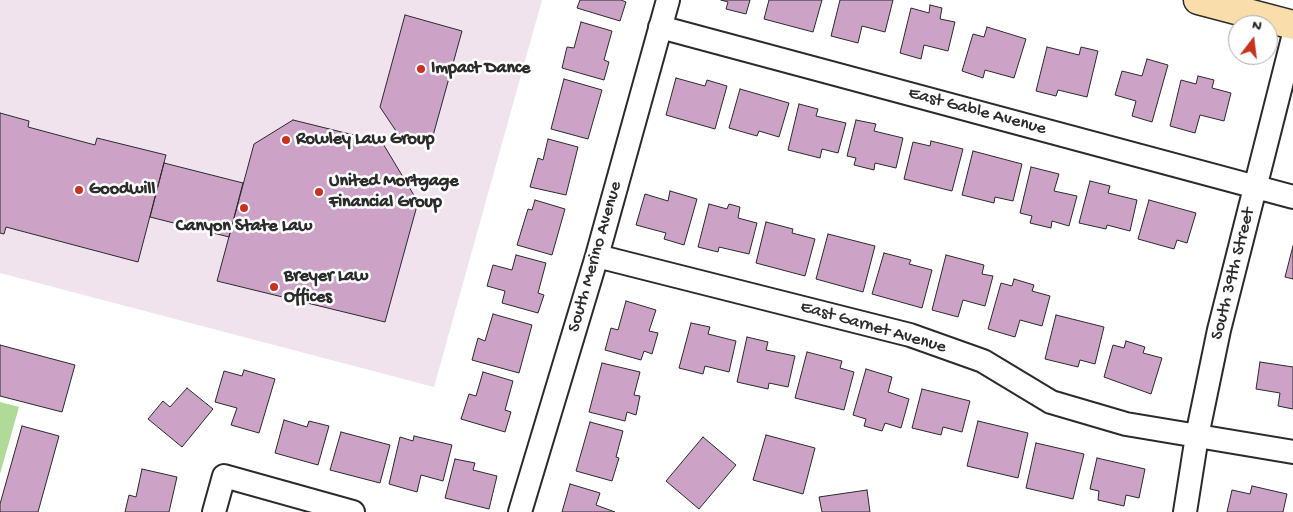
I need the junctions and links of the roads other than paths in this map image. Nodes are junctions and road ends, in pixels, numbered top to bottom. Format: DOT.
graph roads {
  1 [pos="668,0"];
  2 [pos="1198,0"];
  3 [pos="1293,25"];
  4 [pos="660,27"];
  5 [pos="1293,38"];
  6 [pos="1256,187"];
  7 [pos="1293,197"];
  8 [pos="597,256"];
  9 [pos="1197,436"];
  10 [pos="1293,452"];
  11 [pos="214,512"];
  12 [pos="353,512"];
  13 [pos="520,512"];
  14 [pos="1186,512"];
  1 -- 4 [label="street, South Merino Avenue"];
  2 -- 3 [label="main road"];
  4 -- 6 [label="street, East Gable Avenue"];
  4 -- 8 [label="street, South Merino Avenue"];
  5 -- 6 [label="street, South 39th Street"];
  6 -- 7 [label="street, East Gable Avenue"];
  6 -- 9 [label="street, South 39th Street"];
  8 -- 9 [label="street, East Garnet Avenue"];
  8 -- 13 [label="street, South Merino Avenue"];
  9 -- 10 [label="street, East Garnet Avenue"];
  9 -- 14 [label="street, South 39th Street"];
  11 -- 12 [label="street"];
}
